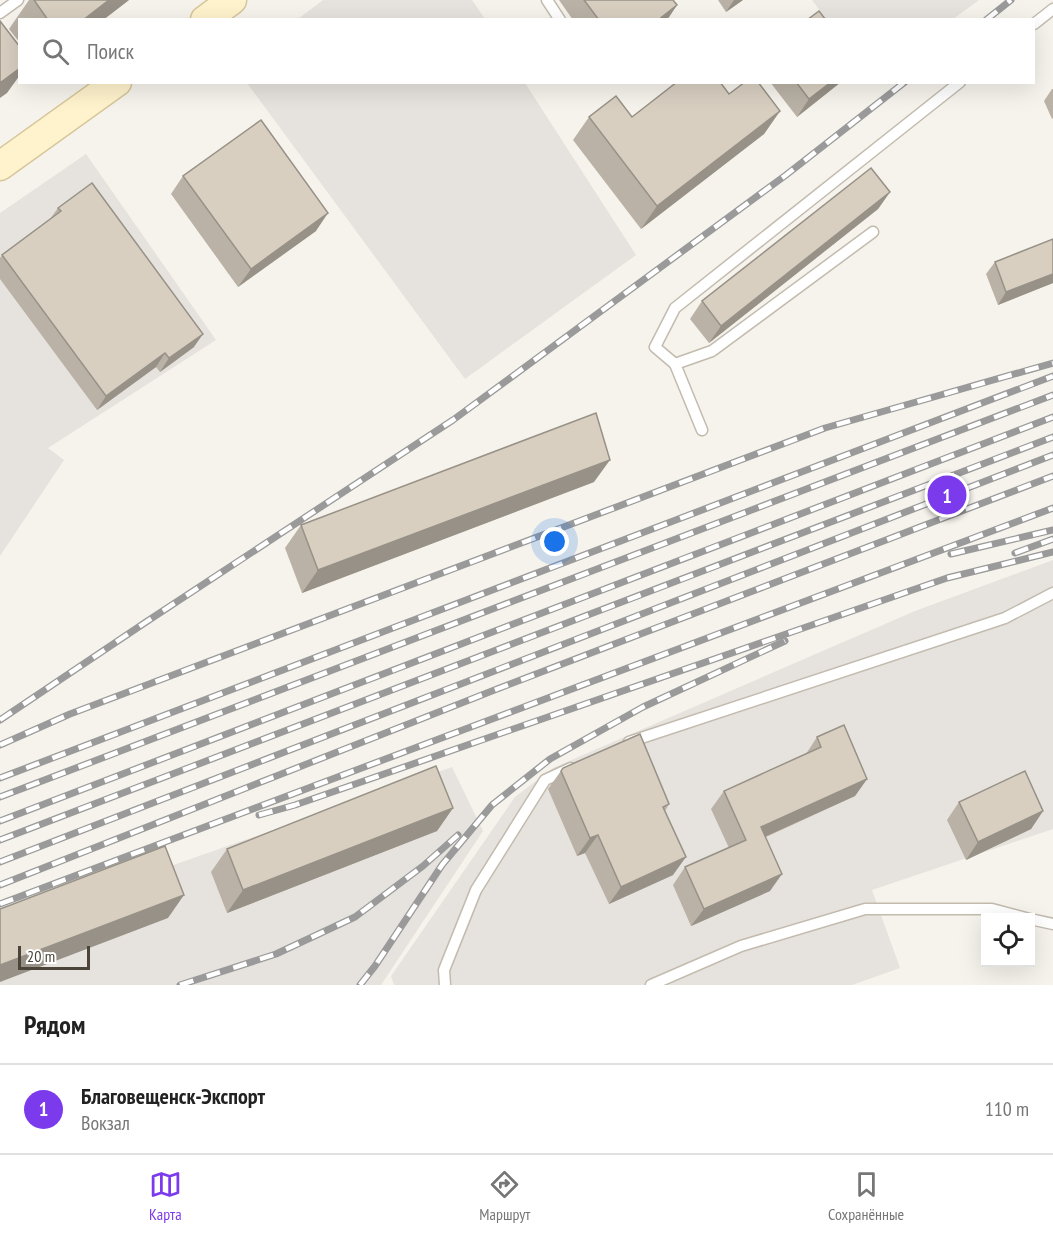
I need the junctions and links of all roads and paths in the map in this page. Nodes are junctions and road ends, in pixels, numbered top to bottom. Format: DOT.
graph roads {
  1 [pos="18,0"];
  2 [pos="232,0"];
  3 [pos="547,0"];
  4 [pos="1053,9"];
  5 [pos="0,13"];
  6 [pos="208,18"];
  7 [pos="559,18"];
  8 [pos="1035,23"];
  9 [pos="114,84"];
  10 [pos="957,84"];
  11 [pos="0,166"];
  12 [pos="873,232"];
  13 [pos="675,364"];
  14 [pos="702,430"];
  15 [pos="1053,593"];
  16 [pos="616,748"];
  17 [pos="586,762"];
  18 [pos="1007,913"];
  19 [pos="1035,920"];
  20 [pos="1053,924"];
  21 [pos="445,985"];
  22 [pos="651,985"];
  1 -- 5 [label="lane"];
  2 -- 6 [label="street"];
  3 -- 7 [label="lane"];
  4 -- 8 [label="lane"];
  9 -- 11 [label="street"];
  10 -- 13 [label="lane"];
  12 -- 13 [label="lane"];
  13 -- 14 [label="lane"];
  15 -- 16 [label="lane"];
  17 -- 21 [label="lane"];
  18 -- 22 [label="lane"];
  19 -- 20 [label="lane"];
}
